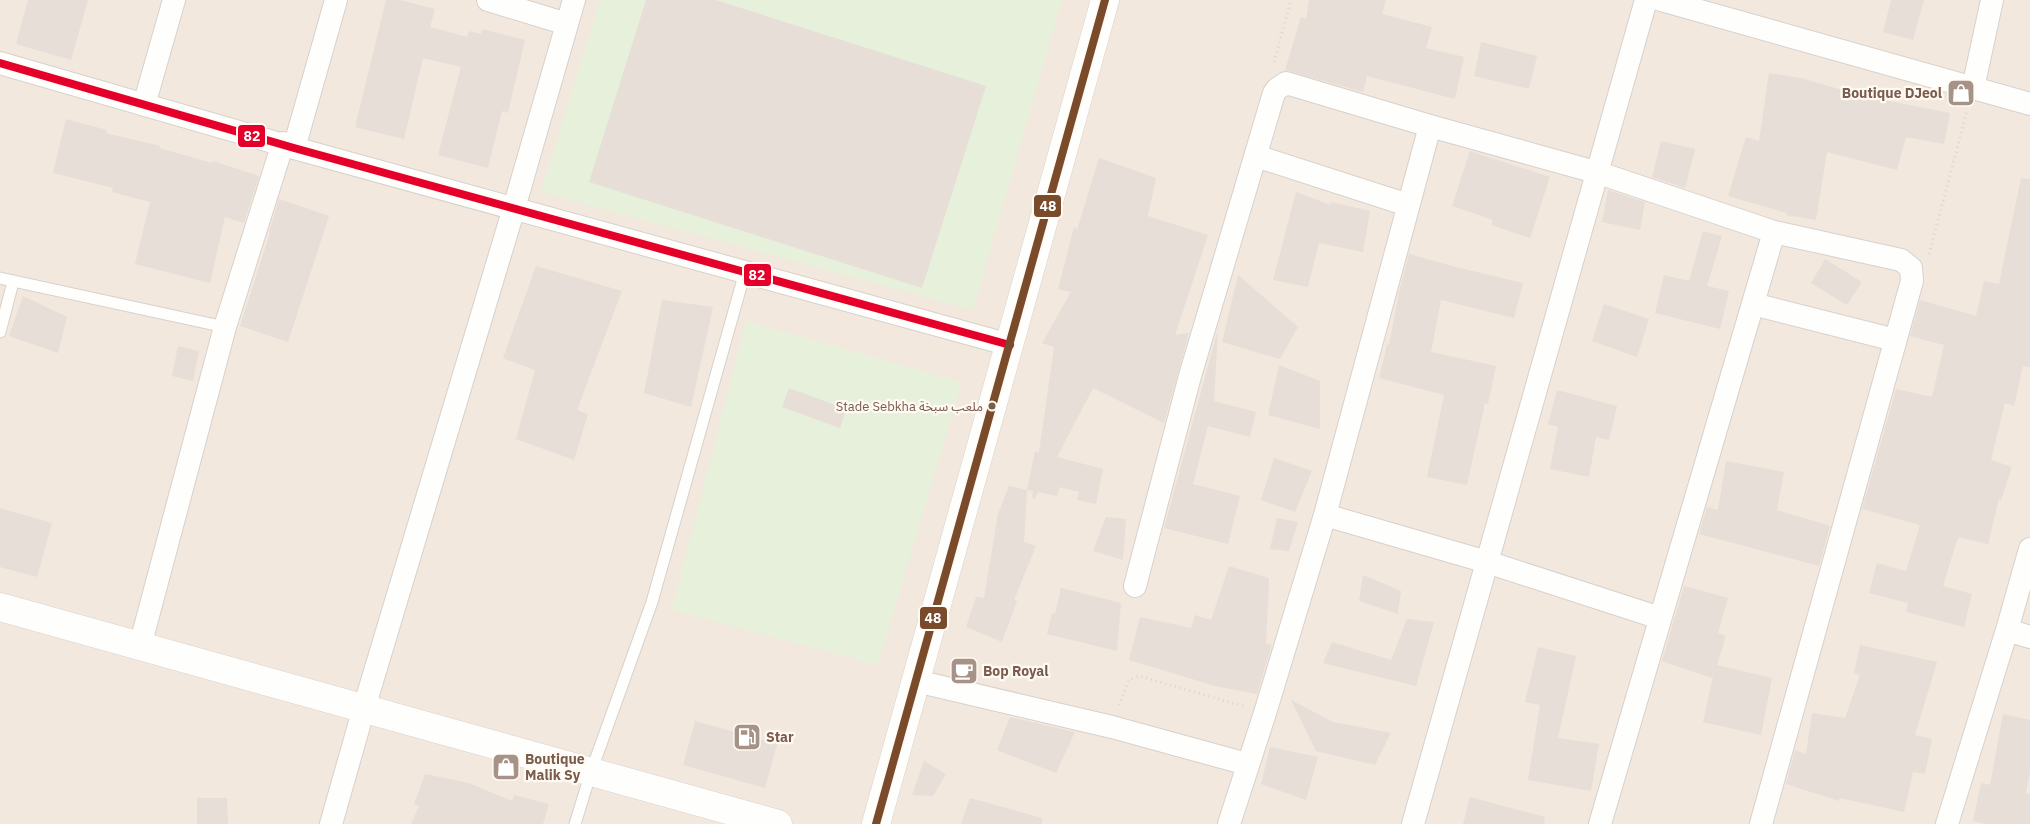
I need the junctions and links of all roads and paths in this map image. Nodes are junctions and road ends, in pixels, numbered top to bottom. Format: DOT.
graph roads {
  1 [pos="174,0"];
  2 [pos="336,0"];
  3 [pos="488,0"];
  4 [pos="574,0"];
  5 [pos="1105,0"];
  6 [pos="1291,0"];
  7 [pos="1646,0"];
  8 [pos="1661,0"];
  9 [pos="1992,0"];
  10 [pos="567,24"];
  11 [pos="0,63"];
  12 [pos="1281,85"];
  13 [pos="1973,88"];
  14 [pos="2030,104"];
  15 [pos="144,105"];
  16 [pos="1430,126"];
  17 [pos="288,145"];
  18 [pos="1256,156"];
  19 [pos="1599,174"];
  20 [pos="1408,205"];
  21 [pos="514,208"];
  22 [pos="1774,232"];
  23 [pos="1911,268"];
  24 [pos="745,272"];
  25 [pos="0,278"];
  26 [pos="13,282"];
  27 [pos="1753,304"];
  28 [pos="225,327"];
  29 [pos="0,332"];
  30 [pos="1894,340"];
  31 [pos="1010,345"];
  32 [pos="1325,516"];
  33 [pos="2030,549"];
  34 [pos="1487,562"];
  35 [pos="1135,586"];
  36 [pos="0,607"];
  37 [pos="1660,618"];
  38 [pos="2007,630"];
  39 [pos="2030,637"];
  40 [pos="140,646"];
  41 [pos="916,681"];
  42 [pos="364,708"];
  43 [pos="1265,713"];
  44 [pos="1112,727"];
  45 [pos="1247,764"];
  46 [pos="591,772"];
  47 [pos="332,824"];
  48 [pos="576,824"];
  49 [pos="778,824"];
  50 [pos="876,824"];
  51 [pos="1229,824"];
  52 [pos="1413,824"];
  53 [pos="1600,824"];
  54 [pos="1760,824"];
  55 [pos="1947,824"];
  1 -- 15 [label="street"];
  2 -- 17 [label="street"];
  3 -- 10 [label="street"];
  4 -- 10 [label="street"];
  5 -- 31 [label="street"];
  6 -- 12 [label="path"];
  7 -- 19 [label="street"];
  8 -- 13 [label="street"];
  9 -- 13 [label="street"];
  10 -- 21 [label="street"];
  11 -- 15 [label="street"];
  12 -- 16 [label="street"];
  12 -- 18 [label="street"];
  13 -- 14 [label="street"];
  13 -- 23 [label="path"];
  15 -- 17 [label="street"];
  16 -- 19 [label="street"];
  16 -- 20 [label="street"];
  17 -- 21 [label="street"];
  17 -- 28 [label="street"];
  18 -- 20 [label="street"];
  18 -- 35 [label="street"];
  19 -- 22 [label="street"];
  19 -- 34 [label="street"];
  20 -- 32 [label="street"];
  21 -- 24 [label="street"];
  21 -- 42 [label="street"];
  22 -- 23 [label="street"];
  22 -- 27 [label="street"];
  23 -- 30 [label="street"];
  24 -- 31 [label="street"];
  24 -- 46 [label="lane"];
  25 -- 26 [label="lane"];
  26 -- 28 [label="lane"];
  26 -- 29 [label="lane"];
  27 -- 30 [label="street"];
  27 -- 37 [label="street"];
  28 -- 40 [label="street"];
  30 -- 54 [label="street"];
  31 -- 41 [label="street"];
  32 -- 34 [label="street"];
  32 -- 43 [label="street"];
  33 -- 38 [label="street"];
  34 -- 37 [label="street"];
  34 -- 52 [label="street"];
  36 -- 40 [label="street"];
  37 -- 53 [label="street"];
  38 -- 39 [label="street"];
  38 -- 55 [label="street"];
  40 -- 42 [label="street"];
  41 -- 44 [label="street"];
  41 -- 50 [label="street"];
  42 -- 46 [label="street"];
  42 -- 47 [label="street"];
  43 -- 44 [label="path"];
  43 -- 45 [label="street"];
  44 -- 45 [label="street"];
  45 -- 51 [label="street"];
  46 -- 48 [label="lane"];
  46 -- 49 [label="street"];
}
